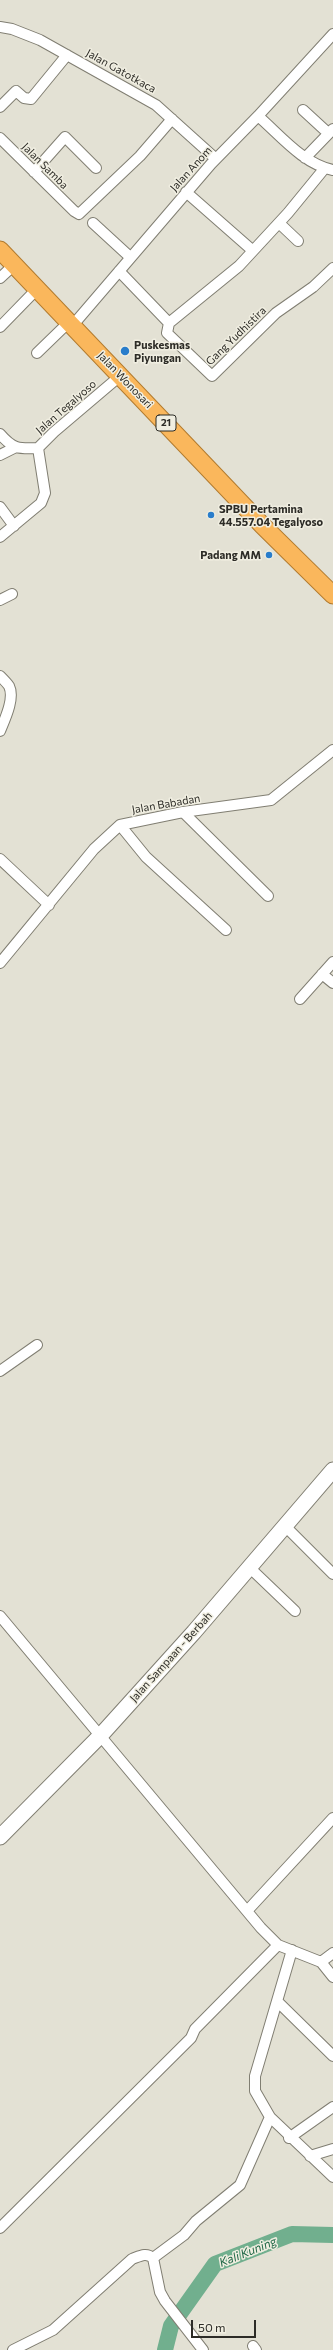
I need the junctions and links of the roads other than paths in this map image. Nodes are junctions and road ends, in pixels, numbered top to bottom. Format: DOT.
graph roads {
  1 [pos="2,31"];
  2 [pos="333,34"];
  3 [pos="67,55"];
  4 [pos="0,107"];
  5 [pos="303,110"];
  6 [pos="258,116"];
  7 [pos="172,118"];
  8 [pos="331,131"];
  9 [pos="0,138"];
  10 [pos="305,158"];
  11 [pos="216,159"];
  12 [pos="96,168"];
  13 [pos="329,169"];
  14 [pos="34,172"];
  15 [pos="186,192"];
  16 [pos="93,223"];
  17 [pos="279,223"];
  18 [pos="298,241"];
  19 [pos="0,250"];
  20 [pos="252,250"];
  21 [pos="130,257"];
  22 [pos="14,265"];
  23 [pos="333,268"];
  24 [pos="118,272"];
  25 [pos="0,278"];
  26 [pos="37,289"];
  27 [pos="169,323"];
  28 [pos="71,324"];
  29 [pos="0,327"];
  30 [pos="37,353"];
  31 [pos="120,376"];
  32 [pos="0,434"];
  33 [pos="16,448"];
  34 [pos="38,448"];
  35 [pos="0,455"];
  36 [pos="0,507"];
  37 [pos="14,526"];
  38 [pos="0,538"];
  39 [pos="12,594"];
  40 [pos="333,596"];
  41 [pos="0,600"];
  42 [pos="0,676"];
  43 [pos="0,730"];
  44 [pos="333,750"];
  45 [pos="183,812"];
  46 [pos="120,825"];
  47 [pos="0,859"];
  48 [pos="268,896"];
  49 [pos="49,905"];
  50 [pos="226,930"];
  51 [pos="333,962"];
  52 [pos="0,963"];
  53 [pos="322,974"];
  54 [pos="333,983"];
  55 [pos="300,999"];
  56 [pos="37,1345"];
  57 [pos="0,1371"];
  58 [pos="333,1470"];
  59 [pos="284,1526"];
  60 [pos="249,1567"];
  61 [pos="333,1574"];
  62 [pos="295,1611"];
  63 [pos="0,1616"];
  64 [pos="101,1735"];
  65 [pos="333,1818"];
  66 [pos="0,1837"];
  67 [pos="247,1911"];
  68 [pos="278,1945"];
  69 [pos="292,1950"];
  70 [pos="333,1953"];
  71 [pos="321,1962"];
  72 [pos="333,1977"];
  73 [pos="278,2002"];
  74 [pos="333,2056"];
  75 [pos="333,2107"];
  76 [pos="270,2117"];
  77 [pos="289,2138"];
  78 [pos="333,2149"];
  79 [pos="310,2156"];
  80 [pos="333,2177"];
  81 [pos="0,2228"];
  82 [pos="153,2258"];
  83 [pos="14,2350"];
  84 [pos="203,2350"];
  1 -- 3 [label="street, Jalan Gatotkaca"];
  2 -- 6 [label="street, Jalan Anom"];
  3 -- 4 [label="street"];
  3 -- 7 [label="street, Jalan Gatotkaca"];
  5 -- 8 [label="street"];
  6 -- 10 [label="street"];
  6 -- 11 [label="street, Jalan Anom"];
  7 -- 11 [label="street, Jalan Gatotkaca"];
  7 -- 14 [label="street, Jalan Samba"];
  8 -- 10 [label="street"];
  9 -- 14 [label="street, Jalan Samba"];
  10 -- 13 [label="street"];
  11 -- 15 [label="street, Jalan Anom"];
  12 -- 14 [label="street"];
  13 -- 17 [label="street"];
  15 -- 20 [label="street"];
  15 -- 21 [label="street, Jalan Anom"];
  16 -- 21 [label="street"];
  17 -- 18 [label="street"];
  17 -- 20 [label="street"];
  19 -- 22 [label="highway, Jalan Wonosari / 21"];
  20 -- 27 [label="street"];
  21 -- 24 [label="street, Jalan Anom"];
  22 -- 25 [label="street"];
  22 -- 26 [label="highway, Jalan Wonosari / 21"];
  23 -- 27 [label="street, Gang Yudhistira"];
  24 -- 27 [label="street, Gang Yudhistira"];
  24 -- 28 [label="street, Jalan Anom"];
  26 -- 28 [label="highway, Jalan Wonosari / 21"];
  26 -- 29 [label="street"];
  28 -- 30 [label="street, Jalan Anom"];
  28 -- 31 [label="highway, Jalan Wonosari / 21"];
  31 -- 34 [label="street, Jalan Tegalyoso"];
  31 -- 40 [label="highway, Jalan Wonosari / 21"];
  32 -- 33 [label="street"];
  33 -- 34 [label="street"];
  33 -- 35 [label="street"];
  34 -- 37 [label="street, Jalan Tegalyoso"];
  36 -- 37 [label="street"];
  37 -- 38 [label="street, Jalan Tegalyoso"];
  39 -- 41 [label="street"];
  42 -- 43 [label="street"];
  44 -- 45 [label="street, Jalan Babadan"];
  45 -- 46 [label="street, Jalan Babadan"];
  45 -- 48 [label="street"];
  46 -- 49 [label="street, Jalan Babadan"];
  46 -- 50 [label="street"];
  47 -- 49 [label="street"];
  49 -- 52 [label="street, Jalan Babadan"];
  51 -- 53 [label="street"];
  53 -- 54 [label="street"];
  53 -- 55 [label="street"];
  56 -- 57 [label="street"];
  58 -- 59 [label="main road, Jalan Sampaan - Berbah"];
  59 -- 60 [label="main road, Jalan Sampaan - Berbah"];
  59 -- 61 [label="street"];
  60 -- 62 [label="street"];
  60 -- 64 [label="main road, Jalan Sampaan - Berbah"];
  63 -- 64 [label="street"];
  64 -- 66 [label="main road, Jalan Sampaan - Berbah"];
  64 -- 67 [label="street"];
  65 -- 67 [label="street"];
  67 -- 68 [label="street"];
  68 -- 69 [label="street"];
  68 -- 81 [label="street"];
  69 -- 71 [label="street"];
  69 -- 73 [label="street"];
  70 -- 71 [label="street"];
  71 -- 72 [label="street"];
  73 -- 74 [label="street"];
  73 -- 76 [label="street"];
  75 -- 77 [label="street"];
  76 -- 77 [label="street"];
  76 -- 82 [label="street"];
  77 -- 79 [label="street"];
  78 -- 79 [label="street"];
  79 -- 80 [label="street"];
  82 -- 83 [label="street"];
  82 -- 84 [label="street"];
}
